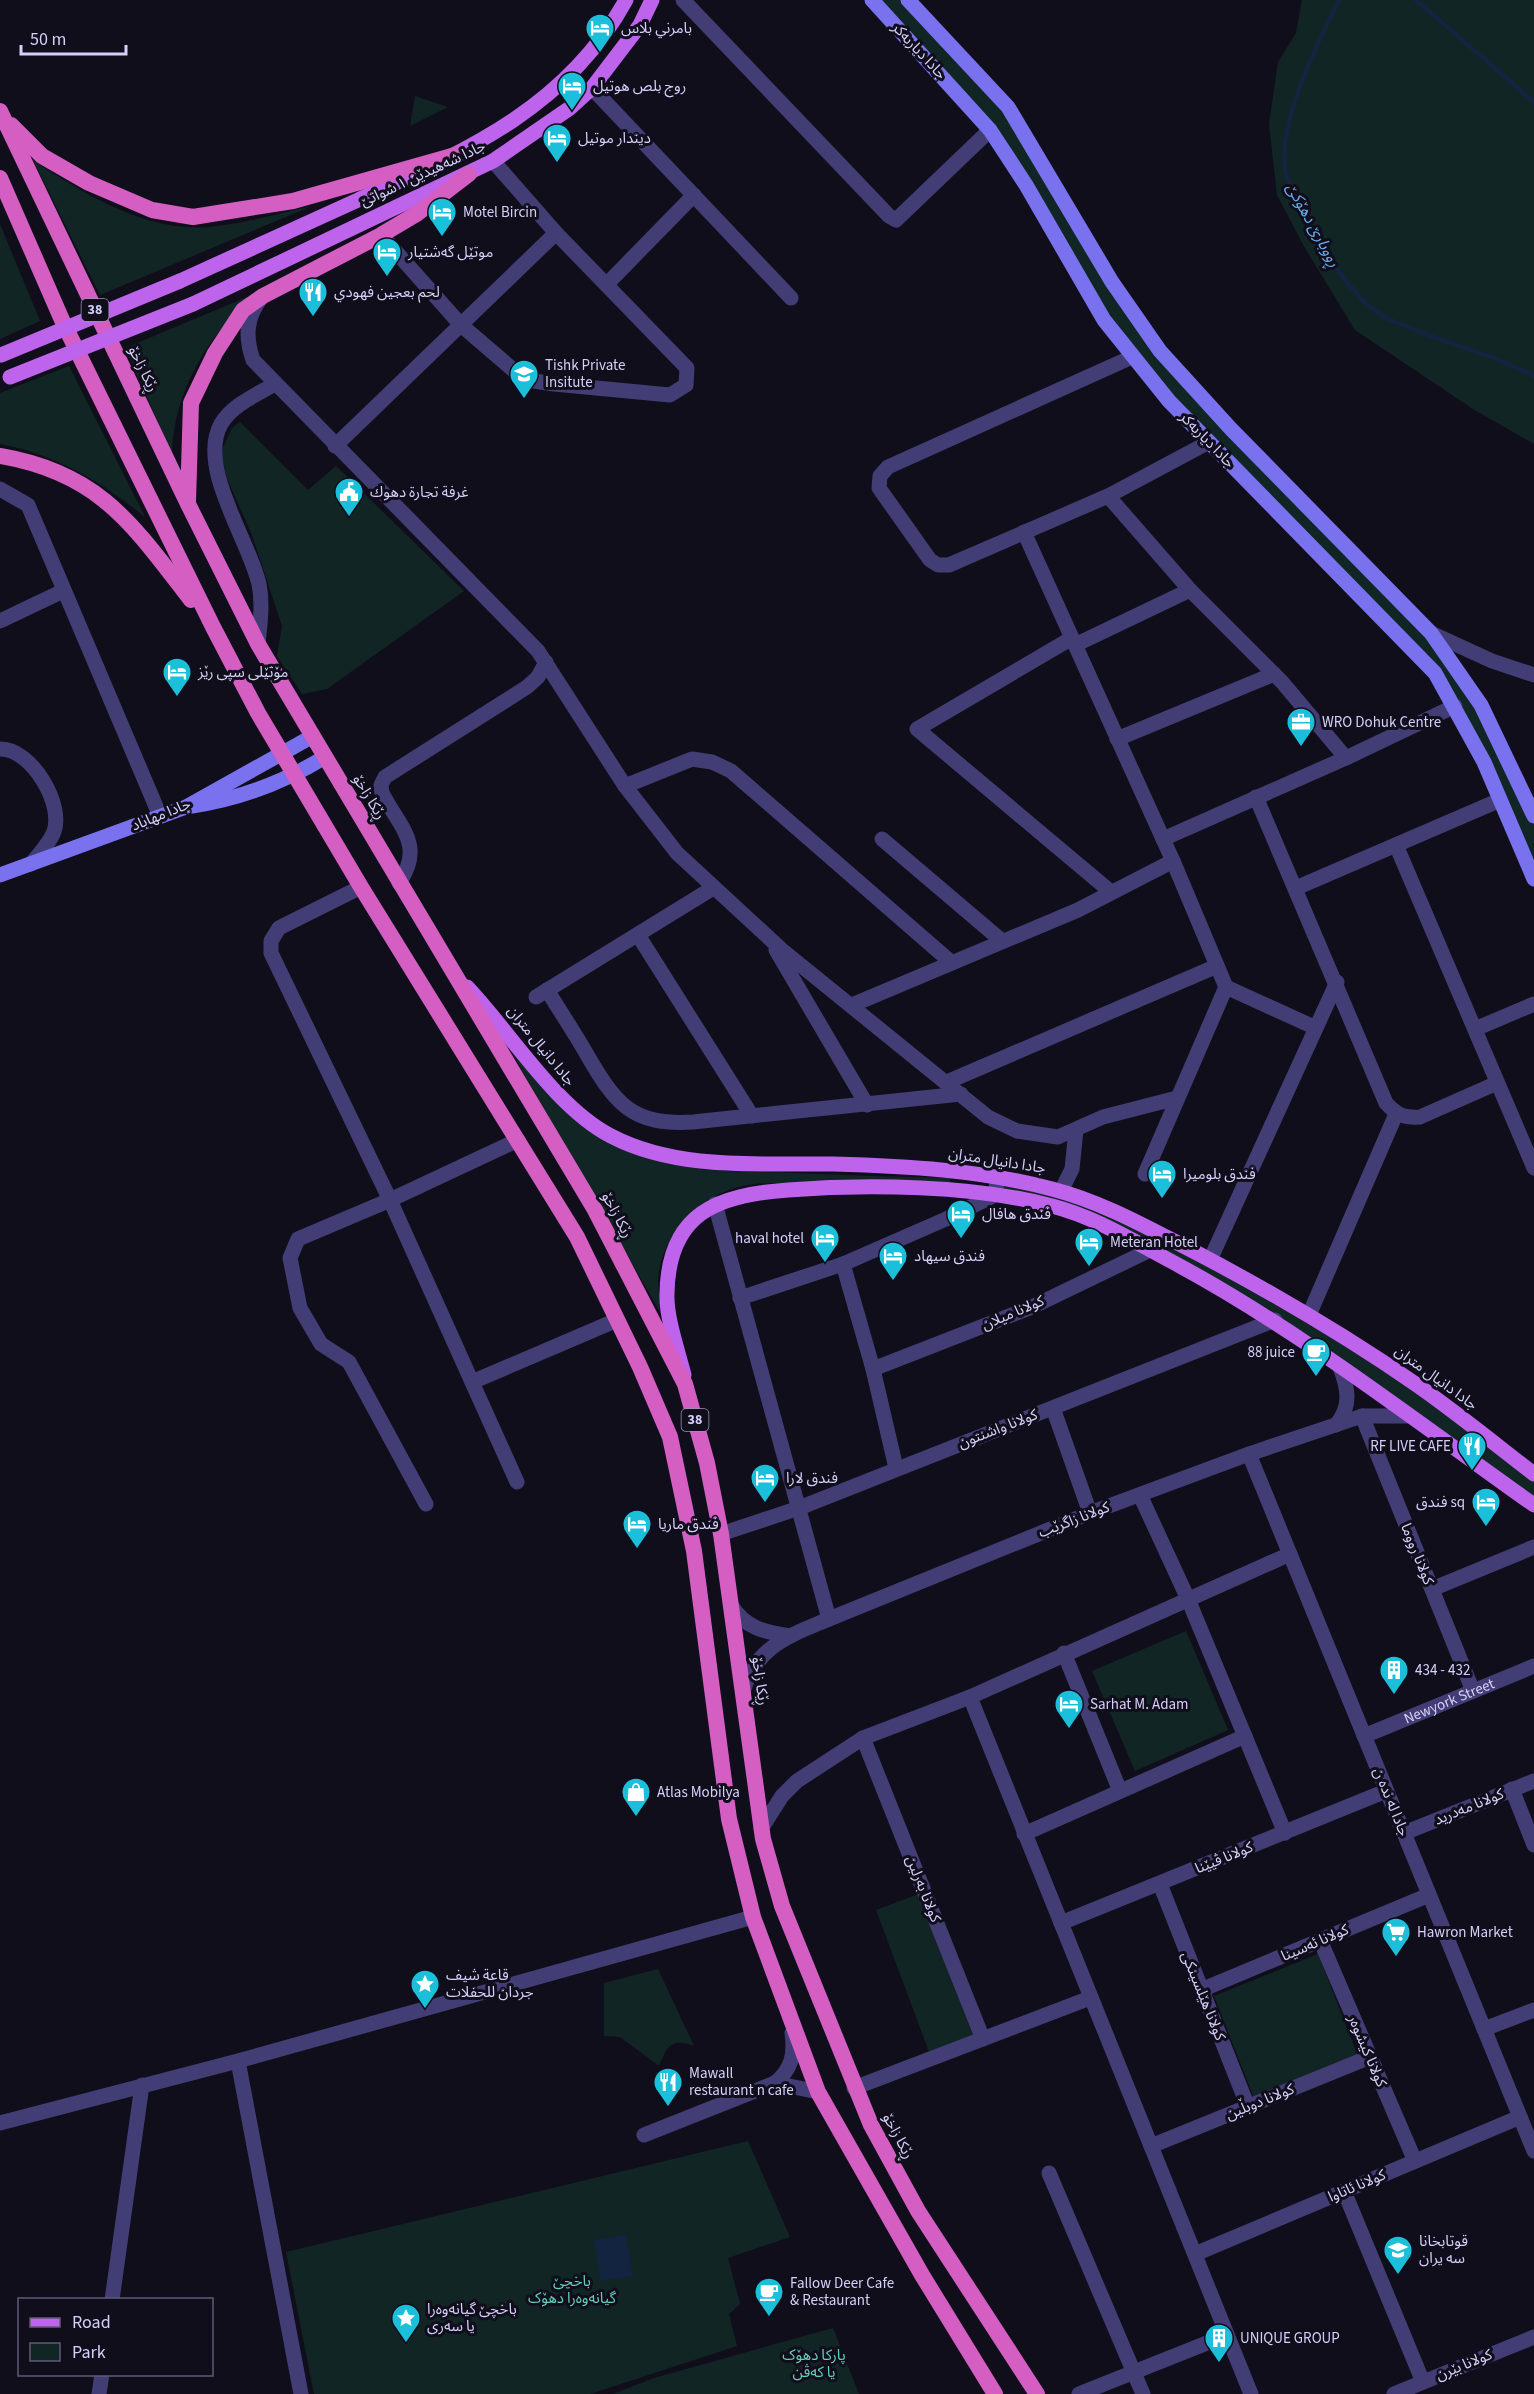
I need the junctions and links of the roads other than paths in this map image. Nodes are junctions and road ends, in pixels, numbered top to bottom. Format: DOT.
graph roads {
  1 [pos="626,0"];
  2 [pos="655,0"];
  3 [pos="683,0"];
  4 [pos="872,0"];
  5 [pos="901,0"];
  6 [pos="908,0"];
  7 [pos="886,15"];
  8 [pos="592,88"];
  9 [pos="1,114"];
  10 [pos="990,130"];
  11 [pos="459,154"];
  12 [pos="493,161"];
  13 [pos="469,174"];
  14 [pos="0,178"];
  15 [pos="694,195"];
  16 [pos="556,233"];
  17 [pos="381,235"];
  18 [pos="607,284"];
  19 [pos="262,296"];
  20 [pos="791,298"];
  21 [pos="461,325"];
  22 [pos="0,355"];
  23 [pos="1132,357"];
  24 [pos="5,379"];
  25 [pos="275,384"];
  26 [pos="1209,442"];
  27 [pos="335,446"];
  28 [pos="0,456"];
  29 [pos="0,489"];
  30 [pos="1108,496"];
  31 [pos="188,504"];
  32 [pos="1024,532"];
  33 [pos="1190,590"];
  34 [pos="63,591"];
  35 [pos="0,621"];
  36 [pos="213,627"];
  37 [pos="1431,633"];
  38 [pos="1073,641"];
  39 [pos="258,644"];
  40 [pos="546,662"];
  41 [pos="1274,674"];
  42 [pos="1534,675"];
  43 [pos="1455,706"];
  44 [pos="313,736"];
  45 [pos="1117,739"];
  46 [pos="0,748"];
  47 [pos="280,754"];
  48 [pos="325,757"];
  49 [pos="1346,758"];
  50 [pos="295,775"];
  51 [pos="625,786"];
  52 [pos="1256,797"];
  53 [pos="1500,800"];
  54 [pos="186,807"];
  55 [pos="160,816"];
  56 [pos="1534,816"];
  57 [pos="1163,839"];
  58 [pos="882,840"];
  59 [pos="1396,845"];
  60 [pos="1173,861"];
  61 [pos="31,864"];
  62 [pos="0,875"];
  63 [pos="1534,879"];
  64 [pos="399,883"];
  65 [pos="361,887"];
  66 [pos="713,888"];
  67 [pos="1296,888"];
  68 [pos="1111,892"];
  69 [pos="638,934"];
  70 [pos="769,938"];
  71 [pos="1002,941"];
  72 [pos="952,963"];
  73 [pos="1217,966"];
  74 [pos="450,969"];
  75 [pos="1337,982"];
  76 [pos="1226,987"];
  77 [pos="1534,1004"];
  78 [pos="852,1005"];
  79 [pos="1316,1028"];
  80 [pos="1475,1029"];
  81 [pos="947,1082"];
  82 [pos="1497,1083"];
  83 [pos="961,1094"];
  84 [pos="1177,1098"];
  85 [pos="867,1105"];
  86 [pos="1396,1114"];
  87 [pos="752,1116"];
  88 [pos="1076,1130"];
  89 [pos="518,1140"];
  90 [pos="1534,1168"];
  91 [pos="1145,1174"];
  92 [pos="998,1177"];
  93 [pos="1061,1191"];
  94 [pos="995,1195"];
  95 [pos="390,1200"];
  96 [pos="715,1204"];
  97 [pos="1150,1250"];
  98 [pos="1210,1260"];
  99 [pos="843,1264"];
  100 [pos="740,1298"];
  101 [pos="1309,1314"];
  102 [pos="617,1320"];
  103 [pos="1275,1320"];
  104 [pos="1340,1367"];
  105 [pos="873,1369"];
  106 [pos="472,1382"];
  107 [pos="685,1384"];
  108 [pos="1053,1408"];
  109 [pos="1362,1416"];
  110 [pos="1409,1416"];
  111 [pos="1336,1425"];
  112 [pos="1249,1454"];
  113 [pos="896,1468"];
  114 [pos="1534,1474"];
  115 [pos="517,1482"];
  116 [pos="1140,1496"];
  117 [pos="426,1504"];
  118 [pos="1534,1505"];
  119 [pos="799,1508"];
  120 [pos="1090,1513"];
  121 [pos="721,1534"];
  122 [pos="1534,1547"];
  123 [pos="1290,1554"];
  124 [pos="1432,1589"];
  125 [pos="1188,1599"];
  126 [pos="731,1605"];
  127 [pos="829,1619"];
  128 [pos="790,1636"];
  129 [pos="1064,1653"];
  130 [pos="1534,1665"];
  131 [pos="1473,1691"];
  132 [pos="743,1692"];
  133 [pos="970,1697"];
  134 [pos="1245,1736"];
  135 [pos="1364,1736"];
  136 [pos="863,1738"];
  137 [pos="1534,1781"];
  138 [pos="1512,1789"];
  139 [pos="1120,1791"];
  140 [pos="1386,1791"];
  141 [pos="761,1829"];
  142 [pos="1285,1833"];
  143 [pos="1404,1833"];
  144 [pos="1024,1834"];
  145 [pos="1534,1845"];
  146 [pos="1160,1884"];
  147 [pos="1429,1895"];
  148 [pos="753,1917"];
  149 [pos="1061,1923"];
  150 [pos="1320,1940"];
  151 [pos="1201,1990"];
  152 [pos="1090,1998"];
  153 [pos="1534,2010"];
  154 [pos="792,2024"];
  155 [pos="1484,2029"];
  156 [pos="983,2039"];
  157 [pos="1370,2057"];
  158 [pos="238,2061"];
  159 [pos="775,2083"];
  160 [pos="142,2085"];
  161 [pos="854,2088"];
  162 [pos="818,2092"];
  163 [pos="1248,2107"];
  164 [pos="1520,2117"];
  165 [pos="0,2122"];
  166 [pos="1530,2132"];
  167 [pos="644,2136"];
  168 [pos="1151,2146"];
  169 [pos="1534,2151"];
  170 [pos="1414,2162"];
  171 [pos="1049,2173"];
  172 [pos="1344,2191"];
  173 [pos="1194,2254"];
  174 [pos="112,2298"];
  175 [pos="1227,2334"];
  176 [pos="1534,2337"];
  177 [pos="1135,2372"];
  178 [pos="102,2376"];
  179 [pos="1423,2382"];
  180 [pos="99,2394"];
  181 [pos="301,2394"];
  182 [pos="995,2394"];
  183 [pos="1037,2394"];
  184 [pos="1079,2394"];
  185 [pos="1143,2394"];
  186 [pos="1251,2394"];
  187 [pos="1394,2394"];
  1 -- 11 [label="main road, جادا شەهیدێن ١ شواتێ"];
  2 -- 8 [label="main road, جادا شەهیدێن ١ شواتێ"];
  3 -- 10 [label="street"];
  4 -- 7 [label="main road, جادا دیاربه‌كر"];
  5 -- 7 [label="main road"];
  6 -- 37 [label="main road, جادا دیاربه‌كر"];
  7 -- 10 [label="main road, جادا دیاربه‌كر"];
  8 -- 12 [label="main road, جادا شەهیدێن ١ شواتێ"];
  8 -- 15 [label="street"];
  9 -- 11 [label="highway"];
  9 -- 31 [label="highway, ڕێکا زاخۆ / 38"];
  10 -- 23 [label="main road, جادا دیاربه‌كر"];
  11 -- 22 [label="main road, جادا شەهیدێن ١ شواتێ, bridge"];
  12 -- 13 [label="main road, جادا شەهیدێن ١ شواتێ"];
  12 -- 16 [label="street"];
  13 -- 17 [label="highway"];
  13 -- 24 [label="main road, جادا شەهیدێن ١ شواتێ, bridge"];
  14 -- 36 [label="highway, 38"];
  15 -- 18 [label="street"];
  15 -- 20 [label="street"];
  16 -- 18 [label="street"];
  16 -- 21 [label="street"];
  17 -- 19 [label="highway"];
  17 -- 21 [label="street"];
  18 -- 21 [label="street"];
  19 -- 25 [label="street"];
  19 -- 31 [label="highway"];
  21 -- 27 [label="street"];
  23 -- 26 [label="main road, جادا دیاربه‌كر"];
  23 -- 32 [label="street"];
  25 -- 27 [label="street"];
  25 -- 39 [label="street"];
  26 -- 30 [label="street"];
  26 -- 43 [label="main road, جادا دیاربه‌كر"];
  27 -- 40 [label="street"];
  28 -- 36 [label="highway"];
  29 -- 34 [label="street"];
  30 -- 32 [label="street"];
  30 -- 33 [label="street"];
  31 -- 39 [label="highway, ڕێکا زاخۆ / 38"];
  32 -- 38 [label="street"];
  33 -- 38 [label="street"];
  33 -- 41 [label="street"];
  34 -- 35 [label="street"];
  34 -- 55 [label="street"];
  36 -- 47 [label="highway, 38"];
  37 -- 42 [label="street"];
  37 -- 56 [label="main road, جادا دیاربه‌كر"];
  38 -- 45 [label="street"];
  38 -- 68 [label="street"];
  39 -- 44 [label="highway, ڕێکا زاخۆ / 38"];
  40 -- 51 [label="street"];
  40 -- 64 [label="street"];
  41 -- 45 [label="street"];
  41 -- 49 [label="street"];
  43 -- 49 [label="street"];
  43 -- 53 [label="main road, جادا دیاربه‌كر"];
  44 -- 47 [label="main road, جادا مهاباد"];
  44 -- 48 [label="highway, ڕێکا زاخۆ / 38"];
  45 -- 57 [label="street"];
  46 -- 61 [label="street"];
  47 -- 50 [label="highway, 38"];
  47 -- 54 [label="main road, جادا مهاباد"];
  48 -- 50 [label="main road"];
  48 -- 64 [label="highway, ڕێکا زاخۆ / 38"];
  49 -- 52 [label="street"];
  50 -- 54 [label="main road"];
  50 -- 65 [label="highway, 38"];
  51 -- 66 [label="street"];
  51 -- 72 [label="street"];
  52 -- 57 [label="street"];
  52 -- 67 [label="street"];
  53 -- 59 [label="street"];
  53 -- 63 [label="main road, جادا دیاربه‌كر"];
  54 -- 55 [label="main road, جادا مهاباد"];
  55 -- 61 [label="main road, جادا مهاباد"];
  57 -- 60 [label="street"];
  58 -- 71 [label="street"];
  59 -- 67 [label="street"];
  59 -- 80 [label="street"];
  60 -- 68 [label="street"];
  60 -- 73 [label="street"];
  61 -- 62 [label="main road, جادا مهاباد"];
  64 -- 74 [label="highway, ڕێکا زاخۆ / 38"];
  65 -- 89 [label="highway, 38"];
  65 -- 95 [label="street"];
  66 -- 69 [label="street"];
  66 -- 70 [label="street"];
  67 -- 75 [label="street"];
  68 -- 71 [label="street"];
  69 -- 87 [label="street"];
  69 -- 87 [label="street"];
  70 -- 78 [label="street"];
  70 -- 85 [label="street"];
  71 -- 72 [label="street"];
  72 -- 78 [label="street"];
  73 -- 76 [label="street"];
  73 -- 81 [label="street"];
  74 -- 92 [label="main road, جادا دانيال متران"];
  74 -- 107 [label="highway, ڕێکا زاخۆ / 38"];
  75 -- 79 [label="street"];
  75 -- 86 [label="street"];
  76 -- 79 [label="street"];
  76 -- 84 [label="street"];
  77 -- 80 [label="street"];
  78 -- 81 [label="street"];
  79 -- 98 [label="street"];
  80 -- 82 [label="street"];
  81 -- 83 [label="street"];
  82 -- 86 [label="street"];
  82 -- 90 [label="street"];
  83 -- 85 [label="street"];
  83 -- 88 [label="street"];
  84 -- 88 [label="street"];
  84 -- 91 [label="street"];
  85 -- 87 [label="street"];
  86 -- 101 [label="street"];
  88 -- 93 [label="street"];
  89 -- 95 [label="street"];
  89 -- 102 [label="highway, 38"];
  92 -- 93 [label="main road, جادا دانيال متران"];
  92 -- 94 [label="street"];
  93 -- 98 [label="main road, جادا دانيال متران"];
  94 -- 96 [label="main road"];
  94 -- 97 [label="main road"];
  94 -- 99 [label="street"];
  95 -- 106 [label="street"];
  95 -- 117 [label="street"];
  96 -- 100 [label="street"];
  96 -- 107 [label="main road"];
  97 -- 103 [label="main road"];
  97 -- 105 [label="street, كولانا ميلان"];
  98 -- 101 [label="main road, جادا دانيال متران"];
  99 -- 100 [label="street"];
  99 -- 105 [label="street"];
  100 -- 119 [label="street"];
  101 -- 114 [label="main road, جادا دانيال متران"];
  102 -- 106 [label="street"];
  102 -- 148 [label="highway, 38"];
  103 -- 104 [label="main road"];
  103 -- 108 [label="street, كولانا واشنتون"];
  104 -- 110 [label="main road"];
  104 -- 111 [label="street"];
  105 -- 113 [label="street"];
  106 -- 115 [label="street"];
  107 -- 121 [label="highway, ڕێکا زاخۆ / 38"];
  108 -- 113 [label="street, كولانا واشنتون"];
  108 -- 120 [label="street"];
  109 -- 110 [label="street, كولانا زاگرێب"];
  109 -- 111 [label="street, كولانا زاگرێب"];
  109 -- 124 [label="street, كولانا رووما"];
  110 -- 118 [label="main road"];
  111 -- 112 [label="street, كولانا زاگرێب"];
  112 -- 116 [label="street, كولانا زاگرێب"];
  112 -- 123 [label="street, جادا له نده ن"];
  113 -- 119 [label="street, كولانا واشنتون"];
  116 -- 120 [label="street, كولانا زاگرێب"];
  116 -- 125 [label="street"];
  119 -- 121 [label="street, كولانا واشنتون"];
  119 -- 127 [label="street"];
  120 -- 127 [label="street, كولانا زاگرێب"];
  121 -- 126 [label="highway, ڕێکا زاخۆ / 38"];
  122 -- 124 [label="street"];
  123 -- 125 [label="street"];
  123 -- 135 [label="street, جادا له نده ن"];
  124 -- 131 [label="street, كولانا رووما"];
  125 -- 129 [label="street"];
  125 -- 134 [label="street"];
  126 -- 128 [label="street"];
  126 -- 132 [label="highway, ڕێکا زاخۆ / 38"];
  127 -- 128 [label="street, كولانا زاگرێب"];
  128 -- 132 [label="street, كولانا زاگرێب"];
  129 -- 133 [label="street"];
  129 -- 139 [label="street"];
  130 -- 131 [label="street, Newyork Street"];
  131 -- 135 [label="street, Newyork Street"];
  132 -- 141 [label="highway, ڕێکا زاخۆ / 38"];
  133 -- 136 [label="street"];
  133 -- 144 [label="street"];
  134 -- 139 [label="street"];
  134 -- 142 [label="street"];
  135 -- 140 [label="street, جادا له نده ن"];
  136 -- 141 [label="street"];
  136 -- 156 [label="street, كولانا بەرلین"];
  137 -- 138 [label="street, كولانا مه‌درید"];
  138 -- 143 [label="street, كولانا مه‌درید"];
  138 -- 145 [label="street"];
  139 -- 144 [label="street"];
  140 -- 142 [label="street, كولانا ڤیێنا"];
  140 -- 143 [label="street, جادا له نده ن"];
  141 -- 161 [label="highway, ڕێکا زاخۆ / 38"];
  142 -- 146 [label="street, كولانا ڤیێنا"];
  143 -- 147 [label="street, جادا له نده ن"];
  144 -- 149 [label="street"];
  146 -- 149 [label="street, كولانا ڤیێنا"];
  146 -- 151 [label="street, كولانا ھێلسینکی"];
  147 -- 150 [label="street, كولانا ئەسینا"];
  147 -- 155 [label="street, جادا له نده ن"];
  148 -- 154 [label="highway, 38"];
  148 -- 158 [label="street"];
  149 -- 152 [label="street"];
  150 -- 151 [label="street, كولانا ئەسینا"];
  150 -- 157 [label="street, كولانا كیشوه‌ر"];
  151 -- 163 [label="street, كولانا ھێلسینکی"];
  152 -- 156 [label="street"];
  152 -- 168 [label="street"];
  153 -- 155 [label="street"];
  154 -- 159 [label="street"];
  154 -- 162 [label="highway, 38"];
  155 -- 164 [label="street, جادا له نده ن"];
  156 -- 161 [label="street"];
  157 -- 163 [label="street, كولانا دوبڵین"];
  157 -- 170 [label="street, كولانا كیشوه‌ر"];
  158 -- 160 [label="street"];
  158 -- 181 [label="street"];
  159 -- 162 [label="street"];
  159 -- 167 [label="street"];
  160 -- 165 [label="street"];
  160 -- 174 [label="street"];
  161 -- 183 [label="highway, ڕێکا زاخۆ / 38"];
  162 -- 182 [label="highway, 38"];
  163 -- 168 [label="street, كولانا دوبڵین"];
  164 -- 166 [label="street, جادا له نده ن"];
  164 -- 170 [label="street, كولانا ئاتاوا"];
  166 -- 169 [label="street, جادا له نده ن"];
  168 -- 173 [label="street"];
  170 -- 172 [label="street, كولانا ئاتاوا"];
  171 -- 177 [label="street"];
  172 -- 173 [label="street, كولانا ئاتاوا"];
  172 -- 179 [label="street"];
  173 -- 175 [label="street"];
  175 -- 177 [label="street"];
  175 -- 186 [label="street"];
  176 -- 179 [label="street, كولانا بێرن"];
  177 -- 184 [label="street"];
  177 -- 185 [label="street"];
  178 -- 180 [label="street"];
  179 -- 187 [label="street, كولانا بێرن"];
}
